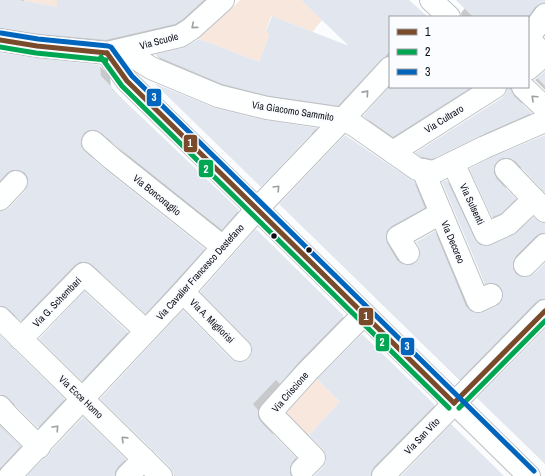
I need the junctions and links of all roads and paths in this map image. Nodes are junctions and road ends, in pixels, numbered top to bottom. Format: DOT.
graph roads {
  1 [pos="223,0"];
  2 [pos="545,15"];
  3 [pos="529,37"];
  4 [pos="529,39"];
  5 [pos="0,40"];
  6 [pos="115,51"];
  7 [pos="529,68"];
  8 [pos="389,69"];
  9 [pos="493,88"];
  10 [pos="523,88"];
  11 [pos="545,108"];
  12 [pos="343,119"];
  13 [pos="545,121"];
  14 [pos="93,142"];
  15 [pos="392,152"];
  16 [pos="453,163"];
  17 [pos="422,170"];
  18 [pos="506,170"];
  19 [pos="16,182"];
  20 [pos="0,199"];
  21 [pos="539,205"];
  22 [pos="257,209"];
  23 [pos="441,213"];
  24 [pos="545,245"];
  25 [pos="223,247"];
  26 [pos="408,253"];
  27 [pos="525,265"];
  28 [pos="183,292"];
  29 [pos="491,295"];
  30 [pos="545,311"];
  31 [pos="364,314"];
  32 [pos="0,318"];
  33 [pos="146,331"];
  34 [pos="21,338"];
  35 [pos="240,350"];
  36 [pos="83,399"];
  37 [pos="454,403"];
  38 [pos="3,417"];
  39 [pos="39,447"];
  40 [pos="144,459"];
  41 [pos="302,470"];
  42 [pos="10,476"];
  43 [pos="127,476"];
  44 [pos="161,476"];
  45 [pos="382,476"];
  46 [pos="529,476"];
  1 -- 6 [label="street, Via Scuole, one-way"];
  2 -- 3 [label="street"];
  4 -- 7 [label="street"];
  5 -- 6 [label="street"];
  6 -- 12 [label="street, Via Giacomo Sammito"];
  6 -- 22 [label="street"];
  12 -- 8 [label="street, Via Cavalier Francesco Destefano, one-way"];
  9 -- 15 [label="street, Via Cultraro"];
  11 -- 10 [label="street, one-way"];
  12 -- 15 [label="street, Via Giacomo Sammito"];
  22 -- 12 [label="street, Via Cavalier Francesco Destefano, one-way"];
  13 -- 16 [label="street"];
  14 -- 25 [label="street, Via Boncoraglio"];
  15 -- 17 [label="street, Via Giacomo Sammito"];
  16 -- 17 [label="street"];
  16 -- 21 [label="street, Via Sulsenti"];
  17 -- 23 [label="street, Via Decoreo"];
  18 -- 21 [label="street"];
  19 -- 20 [label="street"];
  22 -- 25 [label="street, Via Cavalier Francesco Destefano"];
  22 -- 31 [label="street"];
  23 -- 26 [label="street"];
  23 -- 29 [label="street, Via Decoreo"];
  24 -- 27 [label="street"];
  25 -- 28 [label="street, Via Cavalier Francesco Destefano"];
  28 -- 33 [label="street, Via Cavalier Francesco Destefano"];
  28 -- 35 [label="street, Via A. Migliorisi"];
  30 -- 37 [label="street, Via San Vito"];
  31 -- 37 [label="street"];
  31 -- 41 [label="street, Via Criscione"];
  32 -- 34 [label="street, Via Ecce Homo"];
  33 -- 34 [label="street, Via G. Schembari"];
  33 -- 36 [label="street, Via Cavalier Francesco Destefano"];
  34 -- 36 [label="street, Via Ecce Homo"];
  39 -- 36 [label="street, Via Cavalier Francesco Destefano, one-way"];
  40 -- 36 [label="street, Via Ecce Homo, one-way"];
  37 -- 45 [label="street, Via San Vito"];
  37 -- 46 [label="street"];
  38 -- 39 [label="street"];
  39 -- 42 [label="street, Via Cavalier Francesco Destefano"];
  40 -- 43 [label="street"];
  40 -- 44 [label="street, Via Ecce Homo"];
}
